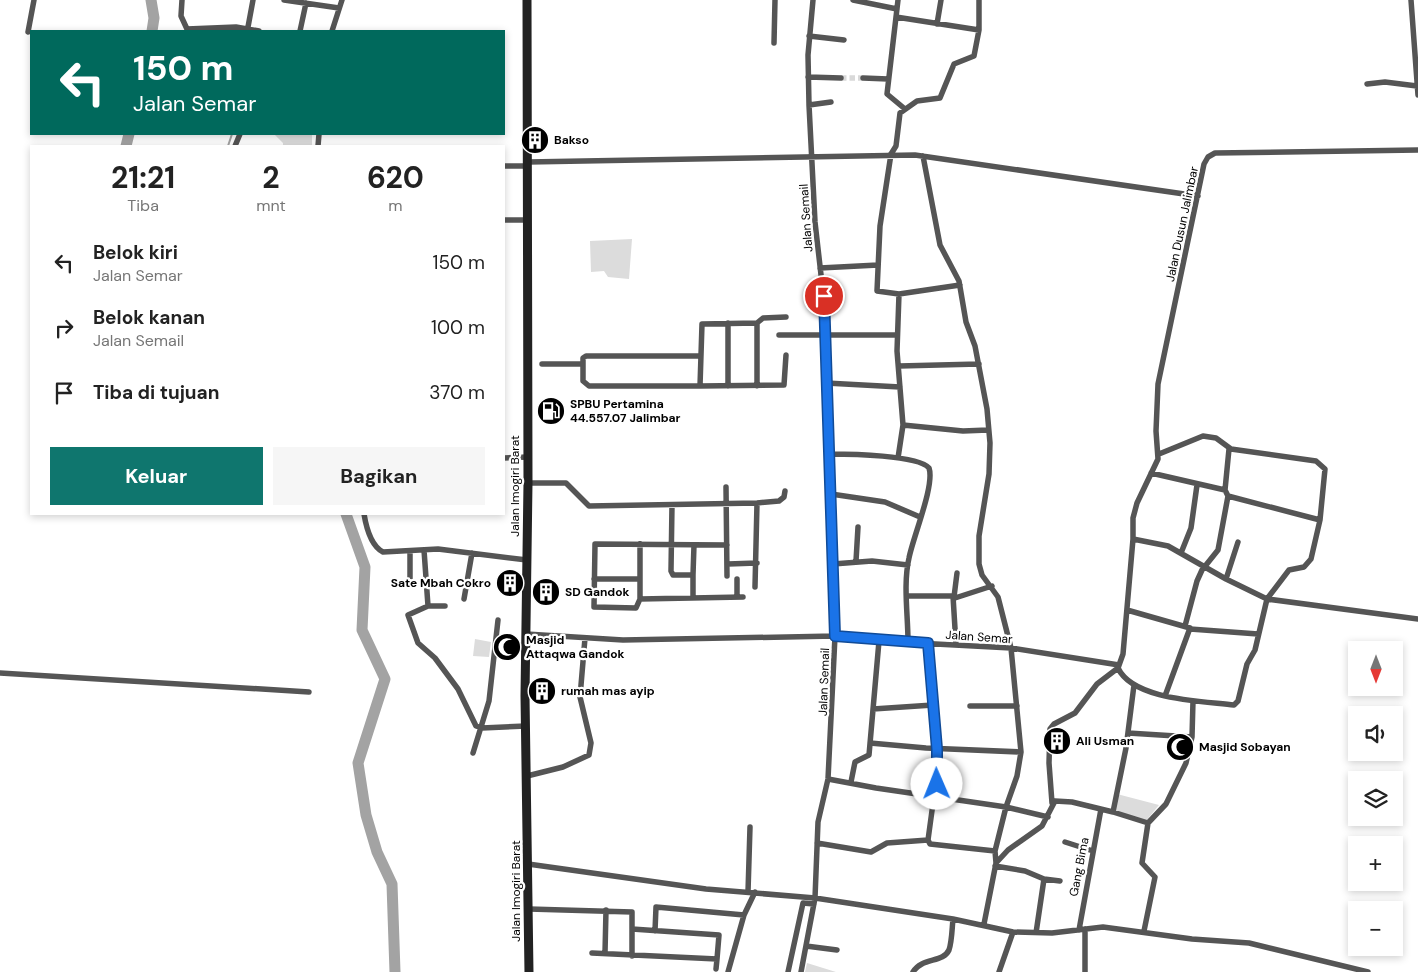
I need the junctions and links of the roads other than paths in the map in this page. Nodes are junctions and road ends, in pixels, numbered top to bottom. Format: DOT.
graph roads {
  1 [pos="34,0"];
  2 [pos="182,0"];
  3 [pos="253,0"];
  4 [pos="284,0"];
  5 [pos="342,0"];
  6 [pos="527,0"];
  7 [pos="775,0"];
  8 [pos="813,0"];
  9 [pos="853,0"];
  10 [pos="898,0"];
  11 [pos="942,0"];
  12 [pos="979,0"];
  13 [pos="1411,0"];
  14 [pos="302,2"];
  15 [pos="339,8"];
  16 [pos="897,9"];
  17 [pos="896,17"];
  18 [pos="1415,23"];
  19 [pos="938,24"];
  20 [pos="244,30"];
  21 [pos="300,30"];
  22 [pos="332,30"];
  23 [pos="979,30"];
  24 [pos="28,32"];
  25 [pos="809,36"];
  26 [pos="844,40"];
  27 [pos="774,42"];
  28 [pos="808,77"];
  29 [pos="841,78"];
  30 [pos="863,78"];
  31 [pos="888,79"];
  32 [pos="1367,84"];
  33 [pos="1417,86"];
  34 [pos="1418,95"];
  35 [pos="831,102"];
  36 [pos="809,105"];
  37 [pos="905,109"];
  38 [pos="1418,150"];
  39 [pos="891,154"];
  40 [pos="812,156"];
  41 [pos="923,156"];
  42 [pos="528,164"];
  43 [pos="505,166"];
  44 [pos="1198,196"];
  45 [pos="505,220"];
  46 [pos="528,220"];
  47 [pos="878,265"];
  48 [pos="820,268"];
  49 [pos="960,285"];
  50 [pos="899,294"];
  51 [pos="786,317"];
  52 [pos="728,323"];
  53 [pos="757,323"];
  54 [pos="826,335"];
  55 [pos="897,335"];
  56 [pos="779,336"];
  57 [pos="786,355"];
  58 [pos="700,356"];
  59 [pos="528,364"];
  60 [pos="583,364"];
  61 [pos="979,364"];
  62 [pos="899,366"];
  63 [pos="826,384"];
  64 [pos="700,386"];
  65 [pos="728,386"];
  66 [pos="757,386"];
  67 [pos="900,387"];
  68 [pos="903,425"];
  69 [pos="988,430"];
  70 [pos="1229,449"];
  71 [pos="830,454"];
  72 [pos="1159,454"];
  73 [pos="528,457"];
  74 [pos="505,458"];
  75 [pos="898,458"];
  76 [pos="1152,473"];
  77 [pos="528,483"];
  78 [pos="1197,485"];
  79 [pos="726,487"];
  80 [pos="785,491"];
  81 [pos="1226,493"];
  82 [pos="831,494"];
  83 [pos="757,504"];
  84 [pos="672,505"];
  85 [pos="726,505"];
  86 [pos="364,515"];
  87 [pos="920,517"];
  88 [pos="1320,520"];
  89 [pos="858,527"];
  90 [pos="1133,539"];
  91 [pos="1238,542"];
  92 [pos="640,544"];
  93 [pos="671,544"];
  94 [pos="694,545"];
  95 [pos="727,545"];
  96 [pos="424,550"];
  97 [pos="410,551"];
  98 [pos="472,552"];
  99 [pos="1181,553"];
  100 [pos="527,560"];
  101 [pos="856,561"];
  102 [pos="757,563"];
  103 [pos="728,564"];
  104 [pos="833,564"];
  105 [pos="908,565"];
  106 [pos="1205,568"];
  107 [pos="957,573"];
  108 [pos="693,575"];
  109 [pos="727,576"];
  110 [pos="640,579"];
  111 [pos="737,579"];
  112 [pos="1226,579"];
  113 [pos="594,580"];
  114 [pos="410,581"];
  115 [pos="992,586"];
  116 [pos="755,587"];
  117 [pos="693,596"];
  118 [pos="908,596"];
  119 [pos="955,597"];
  120 [pos="464,598"];
  121 [pos="640,599"];
  122 [pos="1267,599"];
  123 [pos="428,606"];
  124 [pos="445,606"];
  125 [pos="1126,610"];
  126 [pos="1418,619"];
  127 [pos="498,620"];
  128 [pos="1188,627"];
  129 [pos="526,634"];
  130 [pos="1258,634"];
  131 [pos="835,636"];
  132 [pos="585,638"];
  133 [pos="879,641"];
  134 [pos="908,642"];
  135 [pos="928,643"];
  136 [pos="956,645"];
  137 [pos="1011,648"];
  138 [pos="1119,666"];
  139 [pos="0,673"];
  140 [pos="1134,685"];
  141 [pos="309,692"];
  142 [pos="1165,696"];
  143 [pos="1193,701"];
  144 [pos="933,705"];
  145 [pos="970,706"];
  146 [pos="1017,706"];
  147 [pos="872,709"];
  148 [pos="526,726"];
  149 [pos="482,728"];
  150 [pos="1128,733"];
  151 [pos="1192,737"];
  152 [pos="870,743"];
  153 [pos="937,749"];
  154 [pos="1021,752"];
  155 [pos="473,753"];
  156 [pos="527,776"];
  157 [pos="828,779"];
  158 [pos="851,782"];
  159 [pos="935,796"];
  160 [pos="1052,803"];
  161 [pos="1006,807"];
  162 [pos="1101,809"];
  163 [pos="1113,812"];
  164 [pos="1048,817"];
  165 [pos="1148,823"];
  166 [pos="750,827"];
  167 [pos="928,840"];
  168 [pos="1066,842"];
  169 [pos="817,843"];
  170 [pos="1093,850"];
  171 [pos="995,859"];
  172 [pos="528,864"];
  173 [pos="1044,878"];
  174 [pos="1060,881"];
  175 [pos="751,892"];
  176 [pos="815,901"];
  177 [pos="529,910"];
  178 [pos="606,910"];
  179 [pos="744,915"];
  180 [pos="953,919"];
  181 [pos="984,924"];
  182 [pos="632,929"];
  183 [pos="1082,929"];
  184 [pos="654,931"];
  185 [pos="1144,931"];
  186 [pos="1013,932"];
  187 [pos="1036,933"];
  188 [pos="797,936"];
  189 [pos="807,938"];
  190 [pos="806,946"];
  191 [pos="837,950"];
  192 [pos="592,953"];
  193 [pos="605,953"];
  194 [pos="632,956"];
  195 [pos="717,959"];
  196 [pos="716,969"];
  197 [pos="529,972"];
  198 [pos="728,972"];
  199 [pos="788,972"];
  200 [pos="801,972"];
  201 [pos="913,972"];
  202 [pos="999,972"];
  203 [pos="1085,972"];
  204 [pos="1368,972"];
  1 -- 24 [label="street"];
  2 -- 20 [label="street"];
  3 -- 20 [label="street"];
  4 -- 14 [label="street"];
  5 -- 15 [label="street"];
  6 -- 42 [label="main road, Jalan Imogiri Barat"];
  7 -- 27 [label="street"];
  8 -- 25 [label="street, Jalan Semail"];
  9 -- 16 [label="street"];
  10 -- 16 [label="street"];
  11 -- 19 [label="street"];
  12 -- 23 [label="street"];
  13 -- 18 [label="street"];
  14 -- 15 [label="street"];
  14 -- 21 [label="street"];
  15 -- 22 [label="street"];
  16 -- 17 [label="street"];
  17 -- 19 [label="street"];
  17 -- 31 [label="street"];
  18 -- 33 [label="street"];
  19 -- 23 [label="street"];
  23 -- 37 [label="street"];
  25 -- 26 [label="street"];
  25 -- 28 [label="street, Jalan Semail"];
  28 -- 29 [label="street"];
  28 -- 36 [label="street, Jalan Semail"];
  30 -- 31 [label="street"];
  31 -- 37 [label="street"];
  32 -- 33 [label="street"];
  33 -- 34 [label="street"];
  35 -- 36 [label="street"];
  36 -- 40 [label="street, Jalan Semail"];
  37 -- 39 [label="street"];
  38 -- 44 [label="street, Jalan Dusun Jalimbar"];
  39 -- 40 [label="street"];
  39 -- 41 [label="street"];
  39 -- 47 [label="street"];
  40 -- 42 [label="street"];
  40 -- 48 [label="street, Jalan Semail"];
  41 -- 44 [label="street"];
  41 -- 49 [label="street"];
  42 -- 43 [label="street"];
  42 -- 46 [label="main road, Jalan Imogiri Barat"];
  44 -- 72 [label="street, Jalan Dusun Jalimbar"];
  45 -- 46 [label="street"];
  46 -- 59 [label="main road, Jalan Imogiri Barat"];
  47 -- 48 [label="street"];
  47 -- 50 [label="street"];
  48 -- 54 [label="street, Jalan Semail"];
  49 -- 50 [label="street"];
  49 -- 61 [label="street"];
  50 -- 55 [label="street"];
  51 -- 53 [label="street"];
  52 -- 53 [label="street"];
  52 -- 58 [label="street"];
  52 -- 65 [label="street"];
  53 -- 66 [label="street"];
  54 -- 55 [label="street"];
  54 -- 56 [label="street"];
  54 -- 63 [label="street, Jalan Semail"];
  55 -- 62 [label="street"];
  57 -- 66 [label="street"];
  58 -- 60 [label="street"];
  58 -- 64 [label="street"];
  59 -- 60 [label="street"];
  59 -- 73 [label="main road, Jalan Imogiri Barat"];
  60 -- 64 [label="street"];
  61 -- 62 [label="street"];
  61 -- 69 [label="street"];
  62 -- 67 [label="street"];
  63 -- 67 [label="street"];
  63 -- 71 [label="street, Jalan Semail"];
  64 -- 65 [label="street"];
  65 -- 66 [label="street"];
  67 -- 68 [label="street"];
  68 -- 69 [label="street"];
  68 -- 75 [label="street"];
  69 -- 115 [label="street"];
  70 -- 72 [label="street"];
  70 -- 81 [label="street"];
  70 -- 88 [label="street"];
  71 -- 75 [label="street"];
  71 -- 82 [label="street, Jalan Semail"];
  72 -- 76 [label="street, Jalan Dusun Jalimbar"];
  73 -- 74 [label="street"];
  73 -- 77 [label="main road, Jalan Imogiri Barat"];
  75 -- 87 [label="street"];
  76 -- 78 [label="street"];
  76 -- 90 [label="street, Jalan Dusun Jalimbar"];
  77 -- 84 [label="street"];
  77 -- 100 [label="main road, Jalan Imogiri Barat"];
  78 -- 81 [label="street"];
  78 -- 99 [label="street"];
  79 -- 85 [label="street"];
  80 -- 83 [label="street"];
  81 -- 88 [label="street"];
  81 -- 106 [label="street"];
  82 -- 87 [label="street"];
  82 -- 104 [label="street, Jalan Semail"];
  83 -- 85 [label="street"];
  83 -- 102 [label="street"];
  84 -- 85 [label="street"];
  84 -- 93 [label="street"];
  85 -- 95 [label="street"];
  86 -- 97 [label="street"];
  87 -- 105 [label="street"];
  88 -- 122 [label="street"];
  89 -- 101 [label="street"];
  90 -- 99 [label="street"];
  90 -- 125 [label="street, Jalan Dusun Jalimbar"];
  91 -- 112 [label="street"];
  92 -- 93 [label="street"];
  92 -- 110 [label="street"];
  92 -- 113 [label="street"];
  93 -- 94 [label="street"];
  93 -- 108 [label="street"];
  94 -- 95 [label="street"];
  94 -- 108 [label="street"];
  95 -- 103 [label="street"];
  96 -- 97 [label="street"];
  96 -- 98 [label="street"];
  96 -- 123 [label="street"];
  97 -- 114 [label="street"];
  98 -- 100 [label="street"];
  98 -- 120 [label="street"];
  99 -- 106 [label="street"];
  100 -- 129 [label="main road, Jalan Imogiri Barat"];
  101 -- 104 [label="street"];
  101 -- 105 [label="street"];
  102 -- 103 [label="street"];
  102 -- 116 [label="street"];
  103 -- 109 [label="street"];
  104 -- 131 [label="street, Jalan Semail"];
  105 -- 118 [label="street"];
  106 -- 112 [label="street"];
  106 -- 128 [label="street"];
  107 -- 119 [label="street"];
  108 -- 117 [label="street"];
  110 -- 113 [label="street"];
  110 -- 121 [label="street"];
  111 -- 117 [label="street"];
  112 -- 122 [label="street"];
  113 -- 121 [label="street"];
  115 -- 119 [label="street"];
  115 -- 137 [label="street"];
  117 -- 121 [label="street"];
  118 -- 119 [label="street"];
  118 -- 134 [label="street"];
  119 -- 136 [label="street"];
  122 -- 126 [label="street"];
  122 -- 130 [label="street"];
  123 -- 124 [label="street"];
  123 -- 149 [label="street"];
  125 -- 128 [label="street"];
  125 -- 138 [label="street, Jalan Dusun Jalimbar"];
  127 -- 149 [label="street"];
  128 -- 130 [label="street"];
  128 -- 142 [label="street"];
  129 -- 132 [label="street, Jalan Semar"];
  129 -- 148 [label="main road, Jalan Imogiri Barat"];
  130 -- 143 [label="street"];
  131 -- 132 [label="street, Jalan Semar"];
  131 -- 133 [label="street, Jalan Semar"];
  131 -- 157 [label="street, Jalan Semail"];
  132 -- 156 [label="street"];
  133 -- 134 [label="street, Jalan Semar"];
  133 -- 147 [label="street"];
  134 -- 135 [label="street, Jalan Semar"];
  135 -- 136 [label="street, Jalan Semar"];
  135 -- 144 [label="street"];
  136 -- 137 [label="street, Jalan Semar"];
  137 -- 138 [label="street, Jalan Semar"];
  137 -- 146 [label="street"];
  138 -- 140 [label="street"];
  138 -- 160 [label="street"];
  139 -- 141 [label="street"];
  140 -- 142 [label="street"];
  140 -- 150 [label="street"];
  142 -- 143 [label="street"];
  143 -- 151 [label="street"];
  144 -- 147 [label="street"];
  144 -- 153 [label="street"];
  145 -- 146 [label="street"];
  146 -- 154 [label="street"];
  147 -- 152 [label="street"];
  148 -- 149 [label="street"];
  148 -- 156 [label="main road, Jalan Imogiri Barat"];
  149 -- 155 [label="street"];
  150 -- 151 [label="street"];
  150 -- 163 [label="street"];
  151 -- 165 [label="street"];
  152 -- 153 [label="street"];
  152 -- 158 [label="street"];
  153 -- 154 [label="street"];
  153 -- 159 [label="street"];
  154 -- 161 [label="street"];
  156 -- 172 [label="main road, Jalan Imogiri Barat"];
  157 -- 158 [label="street"];
  157 -- 169 [label="street, Jalan Semail"];
  158 -- 159 [label="street"];
  159 -- 161 [label="street"];
  159 -- 167 [label="street"];
  160 -- 162 [label="street"];
  160 -- 164 [label="street"];
  161 -- 164 [label="street"];
  161 -- 171 [label="street"];
  162 -- 163 [label="street"];
  162 -- 170 [label="street, Gang Bima"];
  163 -- 165 [label="street"];
  164 -- 171 [label="street"];
  165 -- 185 [label="street"];
  166 -- 175 [label="street"];
  167 -- 169 [label="street"];
  167 -- 171 [label="street"];
  168 -- 170 [label="street"];
  169 -- 176 [label="street, Jalan Semail"];
  170 -- 183 [label="street, Gang Bima"];
  171 -- 173 [label="street"];
  171 -- 181 [label="street"];
  172 -- 175 [label="street"];
  172 -- 177 [label="main road, Jalan Imogiri Barat"];
  173 -- 174 [label="street"];
  173 -- 187 [label="street"];
  175 -- 176 [label="street"];
  175 -- 179 [label="street"];
  176 -- 180 [label="street"];
  176 -- 188 [label="street"];
  176 -- 189 [label="street, Jalan Semail"];
  177 -- 178 [label="street"];
  177 -- 197 [label="main road, Jalan Imogiri Barat"];
  178 -- 182 [label="street"];
  178 -- 193 [label="street"];
  179 -- 184 [label="street"];
  179 -- 198 [label="street"];
  180 -- 181 [label="street"];
  180 -- 201 [label="street"];
  181 -- 186 [label="street"];
  182 -- 184 [label="street"];
  182 -- 194 [label="street"];
  183 -- 185 [label="street"];
  183 -- 187 [label="street"];
  183 -- 203 [label="street, Gang Bima"];
  184 -- 195 [label="street"];
  185 -- 204 [label="street"];
  186 -- 187 [label="street"];
  186 -- 202 [label="street"];
  188 -- 189 [label="street"];
  188 -- 199 [label="street"];
  189 -- 190 [label="street, Jalan Semail"];
  190 -- 191 [label="street"];
  190 -- 200 [label="street, Jalan Semail"];
  192 -- 193 [label="street"];
  193 -- 194 [label="street"];
  194 -- 195 [label="street"];
  195 -- 196 [label="street"];
}
